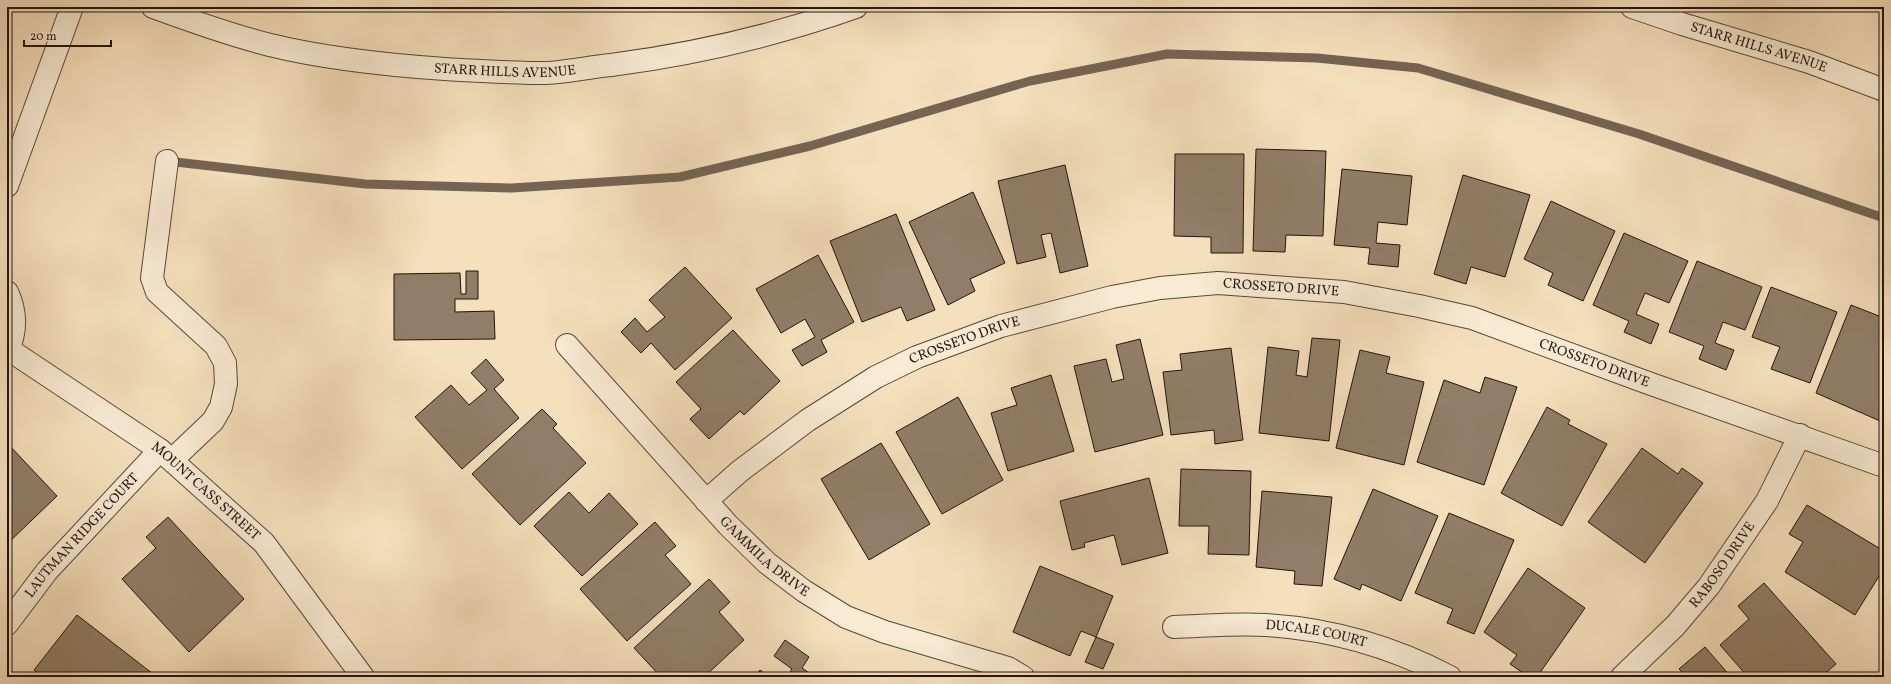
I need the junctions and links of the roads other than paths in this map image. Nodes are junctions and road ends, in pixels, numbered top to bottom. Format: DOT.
graph roads {
  1 [pos="72,7"];
  2 [pos="153,7"];
  3 [pos="856,7"];
  4 [pos="1632,7"];
  5 [pos="1685,15"];
  6 [pos="1884,90"];
  7 [pos="167,161"];
  8 [pos="7,186"];
  9 [pos="7,292"];
  10 [pos="567,345"];
  11 [pos="8,350"];
  12 [pos="1800,435"];
  13 [pos="166,455"];
  14 [pos="1884,466"];
  15 [pos="706,501"];
  16 [pos="7,624"];
  17 [pos="1174,627"];
  18 [pos="363,677"];
  19 [pos="1023,677"];
  20 [pos="1450,677"];
  21 [pos="1622,677"];
  1 -- 8 [label="street"];
  2 -- 3 [label="street, STARR HILLS AVENUE"];
  4 -- 5 [label="street, STARR HILLS AVENUE"];
  5 -- 6 [label="street, STARR HILLS AVENUE"];
  7 -- 13 [label="street, LAUTMAN RIDGE COURT"];
  9 -- 11 [label="street"];
  10 -- 15 [label="street, GAMMILA DRIVE"];
  11 -- 13 [label="street, MOUNT CASS STREET"];
  12 -- 14 [label="street, CROSSETO DRIVE"];
  12 -- 15 [label="street, CROSSETO DRIVE"];
  12 -- 21 [label="street, RABOSO DRIVE"];
  13 -- 16 [label="street, LAUTMAN RIDGE COURT"];
  13 -- 18 [label="street, MOUNT CASS STREET"];
  15 -- 19 [label="street, GAMMILA DRIVE"];
  17 -- 20 [label="street, DUCALE COURT"];
}
